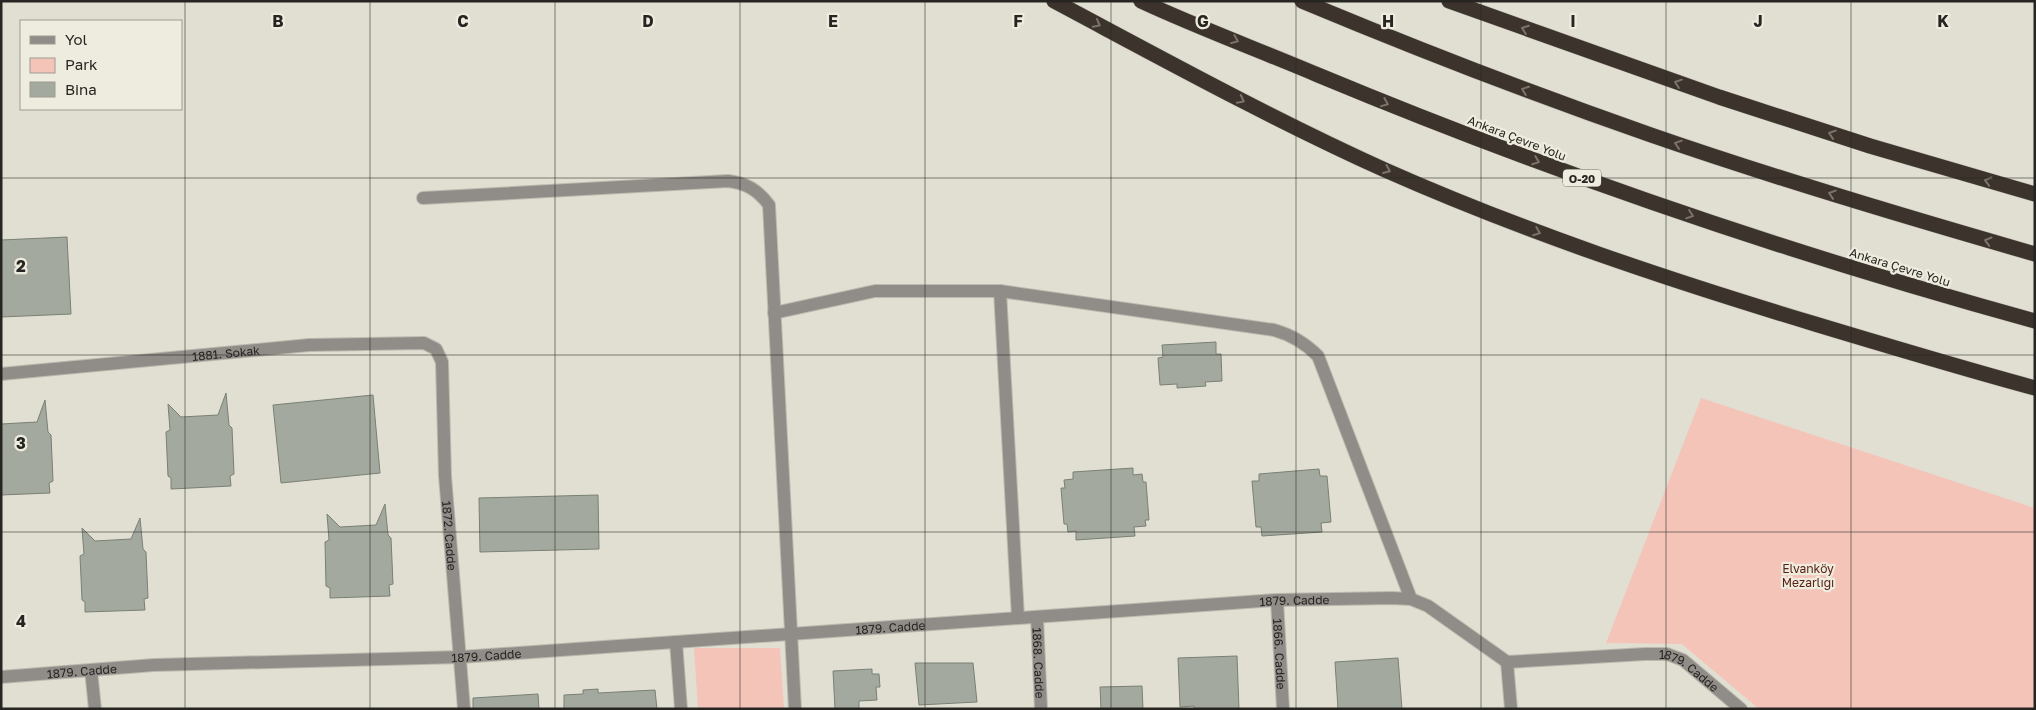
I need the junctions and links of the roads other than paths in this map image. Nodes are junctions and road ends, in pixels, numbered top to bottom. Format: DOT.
graph roads {
  1 [pos="1054,1"];
  2 [pos="1141,1"];
  3 [pos="1302,1"];
  4 [pos="1449,1"];
  5 [pos="2035,194"];
  6 [pos="423,198"];
  7 [pos="2035,254"];
  8 [pos="1000,291"];
  9 [pos="774,313"];
  10 [pos="2035,321"];
  11 [pos="442,362"];
  12 [pos="1,374"];
  13 [pos="2035,388"];
  14 [pos="1410,599"];
  15 [pos="1277,600"];
  16 [pos="1037,617"];
  17 [pos="1018,618"];
  18 [pos="791,634"];
  19 [pos="676,642"];
  20 [pos="460,657"];
  21 [pos="1507,662"];
  22 [pos="91,670"];
  23 [pos="1,677"];
  24 [pos="95,709"];
  25 [pos="464,709"];
  26 [pos="681,709"];
  27 [pos="795,709"];
  28 [pos="1041,709"];
  29 [pos="1283,709"];
  30 [pos="1511,709"];
  31 [pos="1741,709"];
  1 -- 13 [label="highway, one-way"];
  2 -- 10 [label="highway, Ankara Çevre Yolu / O-20, one-way"];
  7 -- 3 [label="highway, one-way"];
  5 -- 4 [label="highway, one-way"];
  6 -- 9 [label="street"];
  8 -- 9 [label="street"];
  8 -- 14 [label="street"];
  8 -- 17 [label="street"];
  9 -- 18 [label="street"];
  11 -- 12 [label="street, 1881. Sokak"];
  11 -- 20 [label="street, 1872. Cadde"];
  14 -- 15 [label="street, 1879. Cadde"];
  14 -- 21 [label="street, 1879. Cadde"];
  15 -- 16 [label="street, 1879. Cadde"];
  15 -- 29 [label="street, 1866. Cadde"];
  16 -- 17 [label="street, 1879. Cadde"];
  16 -- 28 [label="street, 1868. Cadde"];
  17 -- 18 [label="street, 1879. Cadde"];
  18 -- 19 [label="street, 1879. Cadde"];
  18 -- 27 [label="street"];
  19 -- 20 [label="street, 1879. Cadde"];
  19 -- 26 [label="street"];
  20 -- 22 [label="street, 1879. Cadde"];
  20 -- 25 [label="street, 1872. Cadde"];
  21 -- 30 [label="street"];
  21 -- 31 [label="street, 1879. Cadde"];
  22 -- 23 [label="street, 1879. Cadde"];
  22 -- 24 [label="street"];
}
